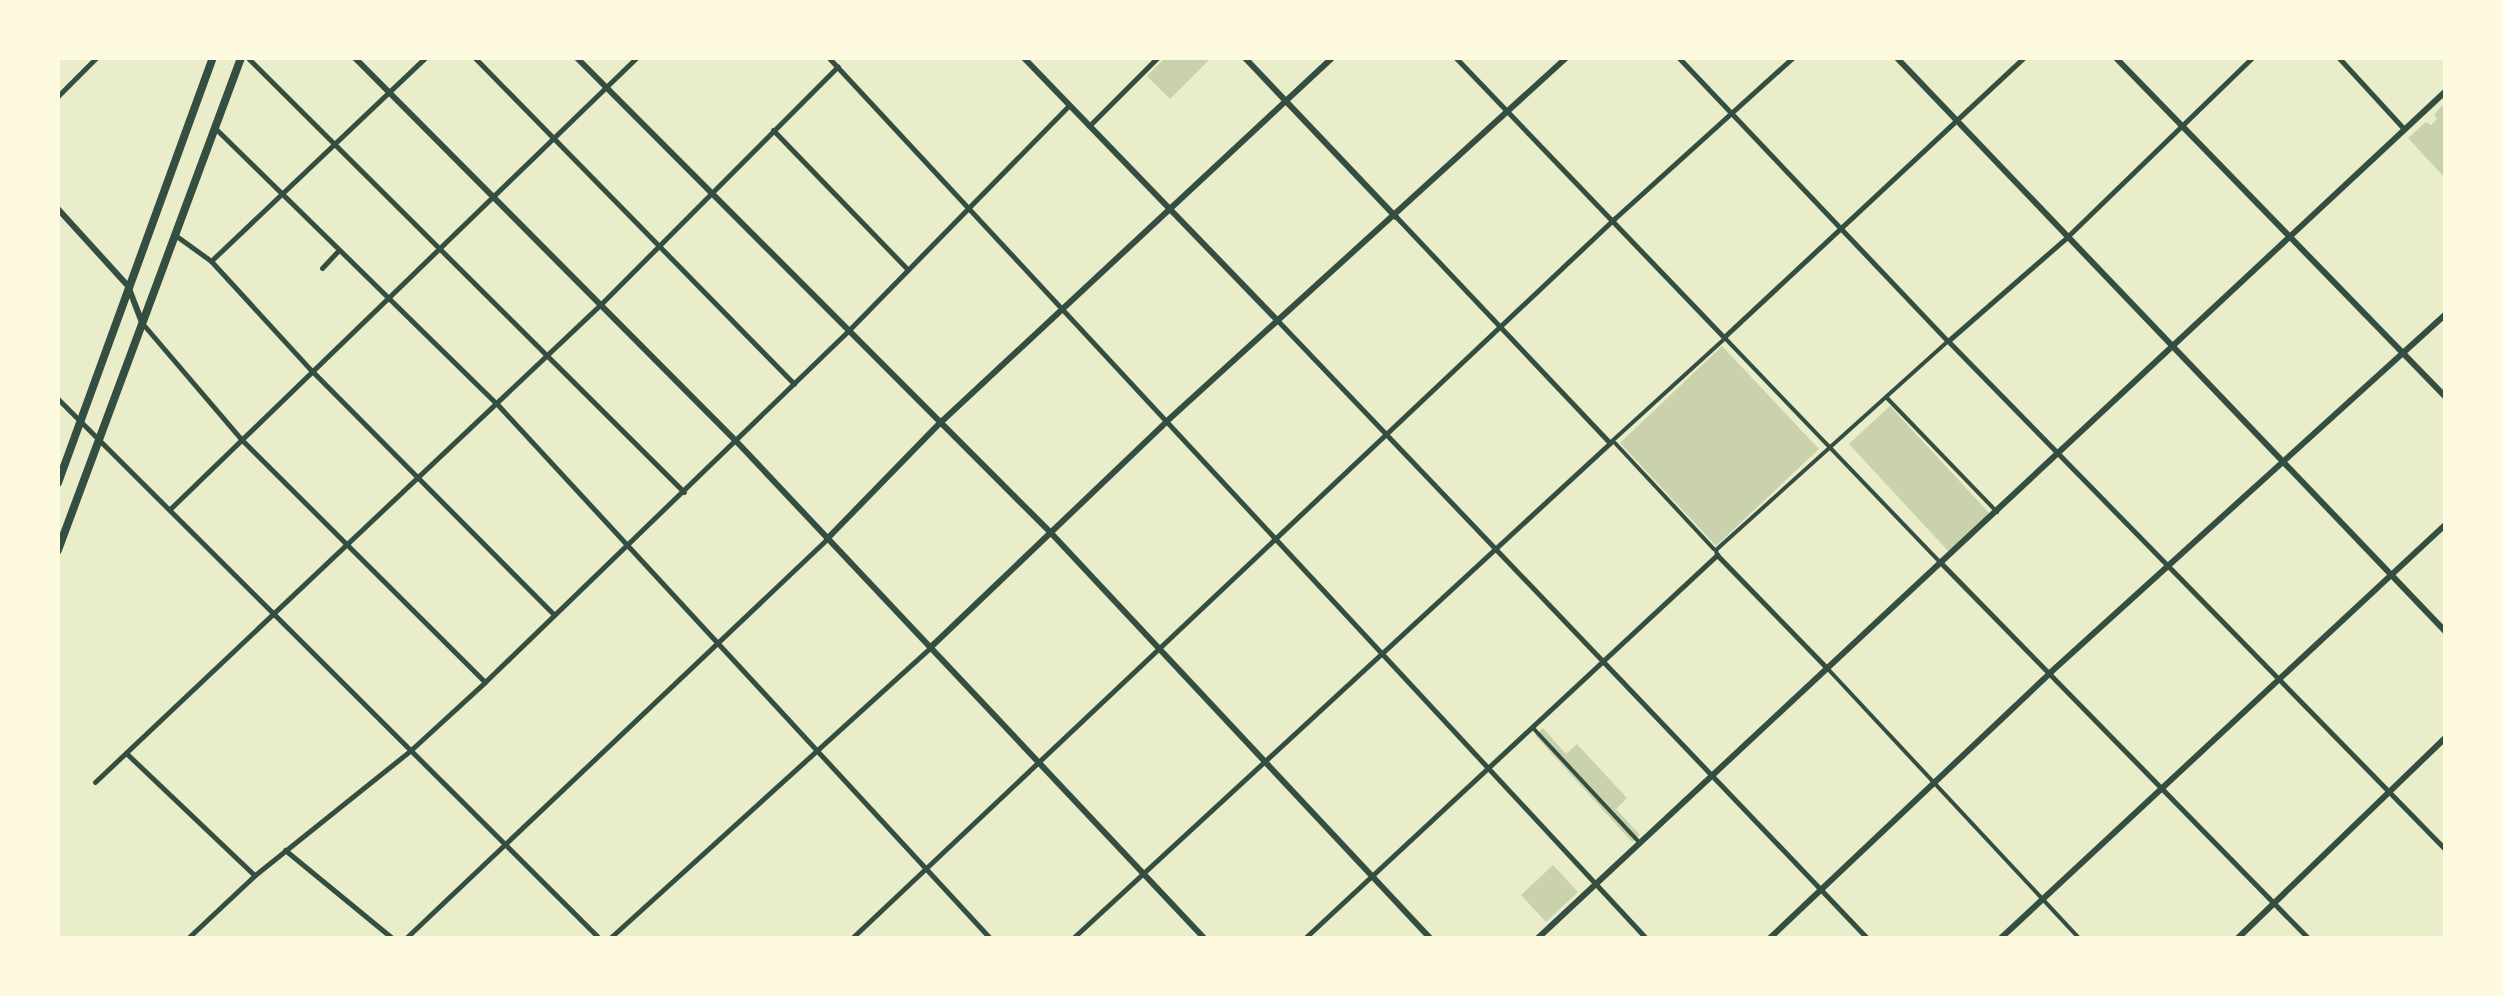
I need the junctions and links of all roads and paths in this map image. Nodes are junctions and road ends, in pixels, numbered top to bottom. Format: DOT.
graph roads {
  1 [pos="96,58"];
  2 [pos="213,58"];
  3 [pos="245,58"];
  4 [pos="355,58"];
  5 [pos="425,58"];
  6 [pos="475,58"];
  7 [pos="576,58"];
  8 [pos="636,58"];
  9 [pos="829,58"];
  10 [pos="1024,58"];
  11 [pos="1156,58"];
  12 [pos="1246,58"];
  13 [pos="1332,58"];
  14 [pos="1456,58"];
  15 [pos="1566,58"];
  16 [pos="1679,58"];
  17 [pos="1792,58"];
  18 [pos="1897,58"];
  19 [pos="2023,58"];
  20 [pos="2116,58"];
  21 [pos="2252,58"];
  22 [pos="2340,58"];
  23 [pos="838,66"];
  24 [pos="606,85"];
  25 [pos="2446,91"];
  26 [pos="388,92"];
  27 [pos="58,96"];
  28 [pos="1288,101"];
  29 [pos="1068,105"];
  30 [pos="1507,111"];
  31 [pos="1732,112"];
  32 [pos="1957,117"];
  33 [pos="1089,126"];
  34 [pos="2181,127"];
  35 [pos="216,130"];
  36 [pos="774,130"];
  37 [pos="2404,130"];
  38 [pos="554,136"];
  39 [pos="336,142"];
  40 [pos="712,190"];
  41 [pos="282,193"];
  42 [pos="497,196"];
  43 [pos="964,207"];
  44 [pos="58,208"];
  45 [pos="1171,211"];
  46 [pos="1396,216"];
  47 [pos="1614,219"];
  48 [pos="1841,225"];
  49 [pos="175,235"];
  50 [pos="2066,238"];
  51 [pos="2290,238"];
  52 [pos="658,246"];
  53 [pos="439,248"];
  54 [pos="338,251"];
  55 [pos="211,261"];
  56 [pos="322,268"];
  57 [pos="908,270"];
  58 [pos="128,286"];
  59 [pos="385,300"];
  60 [pos="602,304"];
  61 [pos="1062,310"];
  62 [pos="2446,314"];
  63 [pos="1278,321"];
  64 [pos="142,323"];
  65 [pos="1502,328"];
  66 [pos="848,331"];
  67 [pos="1723,338"];
  68 [pos="1948,341"];
  69 [pos="2175,348"];
  70 [pos="2402,351"];
  71 [pos="549,353"];
  72 [pos="312,370"];
  73 [pos="794,384"];
  74 [pos="1886,398"];
  75 [pos="2446,398"];
  76 [pos="58,399"];
  77 [pos="497,404"];
  78 [pos="1166,422"];
  79 [pos="82,423"];
  80 [pos="939,424"];
  81 [pos="1388,434"];
  82 [pos="241,438"];
  83 [pos="736,441"];
  84 [pos="96,442"];
  85 [pos="1612,443"];
  86 [pos="1829,448"];
  87 [pos="2060,453"];
  88 [pos="2281,462"];
  89 [pos="418,477"];
  90 [pos="58,483"];
  91 [pos="684,492"];
  92 [pos="170,510"];
  93 [pos="1996,512"];
  94 [pos="2446,524"];
  95 [pos="1051,533"];
  96 [pos="827,539"];
  97 [pos="1272,540"];
  98 [pos="348,544"];
  99 [pos="627,545"];
  100 [pos="1496,547"];
  101 [pos="58,550"];
  102 [pos="1716,552"];
  103 [pos="1942,564"];
  104 [pos="2168,566"];
  105 [pos="2392,576"];
  106 [pos="275,613"];
  107 [pos="554,615"];
  108 [pos="2446,632"];
  109 [pos="714,642"];
  110 [pos="932,646"];
  111 [pos="1160,646"];
  112 [pos="1381,656"];
  113 [pos="1604,662"];
  114 [pos="1828,670"];
  115 [pos="2051,672"];
  116 [pos="2278,681"];
  117 [pos="484,682"];
  118 [pos="1533,728"];
  119 [pos="2446,737"];
  120 [pos="412,749"];
  121 [pos="816,752"];
  122 [pos="126,753"];
  123 [pos="1266,760"];
  124 [pos="1040,761"];
  125 [pos="1487,772"];
  126 [pos="1715,776"];
  127 [pos="96,782"];
  128 [pos="1934,784"];
  129 [pos="2164,788"];
  130 [pos="2388,792"];
  131 [pos="1641,844"];
  132 [pos="502,846"];
  133 [pos="285,850"];
  134 [pos="2446,850"];
  135 [pos="928,867"];
  136 [pos="255,875"];
  137 [pos="1143,875"];
  138 [pos="1371,878"];
  139 [pos="1595,887"];
  140 [pos="1821,891"];
  141 [pos="2042,900"];
  142 [pos="2273,902"];
  143 [pos="188,938"];
  144 [pos="392,938"];
  145 [pos="406,938"];
  146 [pos="598,938"];
  147 [pos="610,938"];
  148 [pos="852,938"];
  149 [pos="990,938"];
  150 [pos="1073,938"];
  151 [pos="1204,938"];
  152 [pos="1304,938"];
  153 [pos="1430,938"];
  154 [pos="1538,938"];
  155 [pos="1646,938"];
  156 [pos="1770,938"];
  157 [pos="1867,938"];
  158 [pos="2001,938"];
  159 [pos="2078,938"];
  160 [pos="2238,938"];
  161 [pos="2308,938"];
  1 -- 27 [label="street"];
  2 -- 58 [label="main road"];
  3 -- 35 [label="main road"];
  3 -- 39 [label="street"];
  4 -- 26 [label="street"];
  5 -- 26 [label="street"];
  6 -- 38 [label="street"];
  7 -- 24 [label="street"];
  8 -- 24 [label="street"];
  9 -- 23 [label="street"];
  10 -- 29 [label="street"];
  11 -- 33 [label="street"];
  12 -- 28 [label="street"];
  13 -- 28 [label="street"];
  14 -- 30 [label="street"];
  15 -- 30 [label="street"];
  16 -- 31 [label="street"];
  17 -- 31 [label="street"];
  18 -- 32 [label="street"];
  19 -- 32 [label="street"];
  20 -- 34 [label="street"];
  21 -- 34 [label="street"];
  22 -- 37 [label="street"];
  23 -- 36 [label="street"];
  23 -- 43 [label="street"];
  24 -- 38 [label="street"];
  24 -- 40 [label="street"];
  25 -- 37 [label="street"];
  26 -- 39 [label="street"];
  26 -- 42 [label="street"];
  28 -- 45 [label="street"];
  28 -- 46 [label="street"];
  29 -- 33 [label="street"];
  29 -- 43 [label="street"];
  30 -- 46 [label="street"];
  30 -- 47 [label="street"];
  31 -- 47 [label="street"];
  31 -- 48 [label="street"];
  32 -- 48 [label="street"];
  32 -- 50 [label="street"];
  33 -- 45 [label="street"];
  34 -- 50 [label="street"];
  34 -- 51 [label="street"];
  35 -- 41 [label="street"];
  35 -- 49 [label="main road"];
  36 -- 40 [label="street"];
  36 -- 57 [label="street"];
  37 -- 51 [label="street"];
  38 -- 42 [label="street"];
  38 -- 52 [label="street"];
  39 -- 41 [label="street"];
  39 -- 53 [label="street"];
  40 -- 52 [label="street"];
  40 -- 66 [label="street"];
  41 -- 54 [label="street"];
  41 -- 55 [label="street"];
  42 -- 53 [label="street"];
  42 -- 60 [label="street"];
  43 -- 57 [label="street"];
  43 -- 61 [label="street"];
  44 -- 58 [label="street"];
  45 -- 61 [label="street"];
  45 -- 63 [label="street"];
  46 -- 63 [label="street"];
  46 -- 65 [label="street"];
  47 -- 65 [label="street"];
  47 -- 67 [label="street"];
  48 -- 67 [label="street"];
  48 -- 68 [label="street"];
  49 -- 55 [label="street"];
  49 -- 64 [label="main road"];
  50 -- 68 [label="street"];
  50 -- 69 [label="street"];
  51 -- 69 [label="street"];
  51 -- 70 [label="street"];
  52 -- 60 [label="street"];
  52 -- 73 [label="street"];
  53 -- 59 [label="street"];
  53 -- 71 [label="street"];
  54 -- 56 [label="street"];
  54 -- 59 [label="street"];
  55 -- 72 [label="street"];
  57 -- 66 [label="street"];
  58 -- 64 [label="street"];
  58 -- 79 [label="main road"];
  59 -- 72 [label="street"];
  59 -- 77 [label="street"];
  60 -- 71 [label="street"];
  60 -- 83 [label="street"];
  61 -- 78 [label="street"];
  61 -- 80 [label="street"];
  62 -- 70 [label="street"];
  63 -- 78 [label="street"];
  63 -- 81 [label="street"];
  64 -- 82 [label="street"];
  64 -- 84 [label="main road"];
  65 -- 81 [label="street"];
  65 -- 85 [label="street"];
  66 -- 73 [label="street"];
  66 -- 80 [label="street"];
  67 -- 85 [label="street"];
  67 -- 86 [label="street"];
  68 -- 74 [label="street"];
  68 -- 87 [label="street"];
  69 -- 87 [label="street"];
  69 -- 88 [label="street"];
  70 -- 75 [label="street"];
  70 -- 88 [label="street"];
  71 -- 77 [label="street"];
  71 -- 91 [label="street"];
  72 -- 82 [label="street"];
  72 -- 89 [label="street"];
  73 -- 83 [label="street"];
  74 -- 86 [label="street"];
  74 -- 93 [label="street"];
  76 -- 79 [label="street"];
  77 -- 89 [label="street"];
  77 -- 99 [label="street"];
  78 -- 95 [label="street"];
  78 -- 97 [label="street"];
  79 -- 84 [label="street"];
  79 -- 90 [label="main road"];
  80 -- 95 [label="street"];
  80 -- 96 [label="street"];
  81 -- 97 [label="street"];
  81 -- 100 [label="street"];
  82 -- 92 [label="street"];
  82 -- 98 [label="street"];
  83 -- 91 [label="street"];
  83 -- 96 [label="street"];
  84 -- 92 [label="street"];
  84 -- 101 [label="main road"];
  85 -- 100 [label="street"];
  85 -- 102 [label="street"];
  86 -- 102 [label="street"];
  86 -- 103 [label="street"];
  87 -- 93 [label="street"];
  87 -- 104 [label="street"];
  88 -- 104 [label="street"];
  88 -- 105 [label="street"];
  89 -- 98 [label="street"];
  89 -- 107 [label="street"];
  91 -- 99 [label="street"];
  92 -- 106 [label="street"];
  93 -- 103 [label="street"];
  94 -- 105 [label="street"];
  95 -- 110 [label="street"];
  95 -- 111 [label="street"];
  96 -- 109 [label="street"];
  96 -- 110 [label="street"];
  97 -- 111 [label="street"];
  97 -- 112 [label="street"];
  98 -- 106 [label="street"];
  98 -- 117 [label="street"];
  99 -- 107 [label="street"];
  99 -- 109 [label="street"];
  100 -- 112 [label="street"];
  100 -- 113 [label="street"];
  102 -- 113 [label="street"];
  102 -- 114 [label="street"];
  103 -- 114 [label="street"];
  103 -- 115 [label="street"];
  104 -- 115 [label="street"];
  104 -- 116 [label="street"];
  105 -- 108 [label="street"];
  105 -- 116 [label="street"];
  106 -- 120 [label="street"];
  106 -- 122 [label="street"];
  107 -- 117 [label="street"];
  109 -- 121 [label="street"];
  109 -- 132 [label="street"];
  110 -- 121 [label="street"];
  110 -- 124 [label="street"];
  111 -- 123 [label="street"];
  111 -- 124 [label="street"];
  112 -- 123 [label="street"];
  112 -- 125 [label="street"];
  113 -- 118 [label="street"];
  113 -- 126 [label="street"];
  114 -- 126 [label="street"];
  114 -- 128 [label="street"];
  115 -- 128 [label="street"];
  115 -- 129 [label="street"];
  116 -- 129 [label="street"];
  116 -- 130 [label="street"];
  117 -- 120 [label="street"];
  118 -- 125 [label="street"];
  118 -- 131 [label="street"];
  119 -- 130 [label="street"];
  120 -- 132 [label="street"];
  120 -- 133 [label="street"];
  121 -- 135 [label="street"];
  121 -- 147 [label="street"];
  122 -- 127 [label="street"];
  122 -- 136 [label="street"];
  123 -- 137 [label="street"];
  123 -- 138 [label="street"];
  124 -- 135 [label="street"];
  124 -- 137 [label="street"];
  125 -- 138 [label="street"];
  125 -- 139 [label="street"];
  126 -- 131 [label="street"];
  126 -- 140 [label="street"];
  128 -- 140 [label="street"];
  128 -- 141 [label="street"];
  129 -- 141 [label="street"];
  129 -- 142 [label="street"];
  130 -- 134 [label="street"];
  130 -- 142 [label="street"];
  131 -- 139 [label="street"];
  132 -- 145 [label="street"];
  132 -- 146 [label="street"];
  133 -- 136 [label="street"];
  133 -- 144 [label="street"];
  135 -- 148 [label="street"];
  135 -- 149 [label="street"];
  136 -- 143 [label="street"];
  137 -- 150 [label="street"];
  137 -- 151 [label="street"];
  138 -- 152 [label="street"];
  138 -- 153 [label="street"];
  139 -- 154 [label="street"];
  139 -- 155 [label="street"];
  140 -- 156 [label="street"];
  140 -- 157 [label="street"];
  141 -- 158 [label="street"];
  141 -- 159 [label="street"];
  142 -- 160 [label="street"];
  142 -- 161 [label="street"];
}
